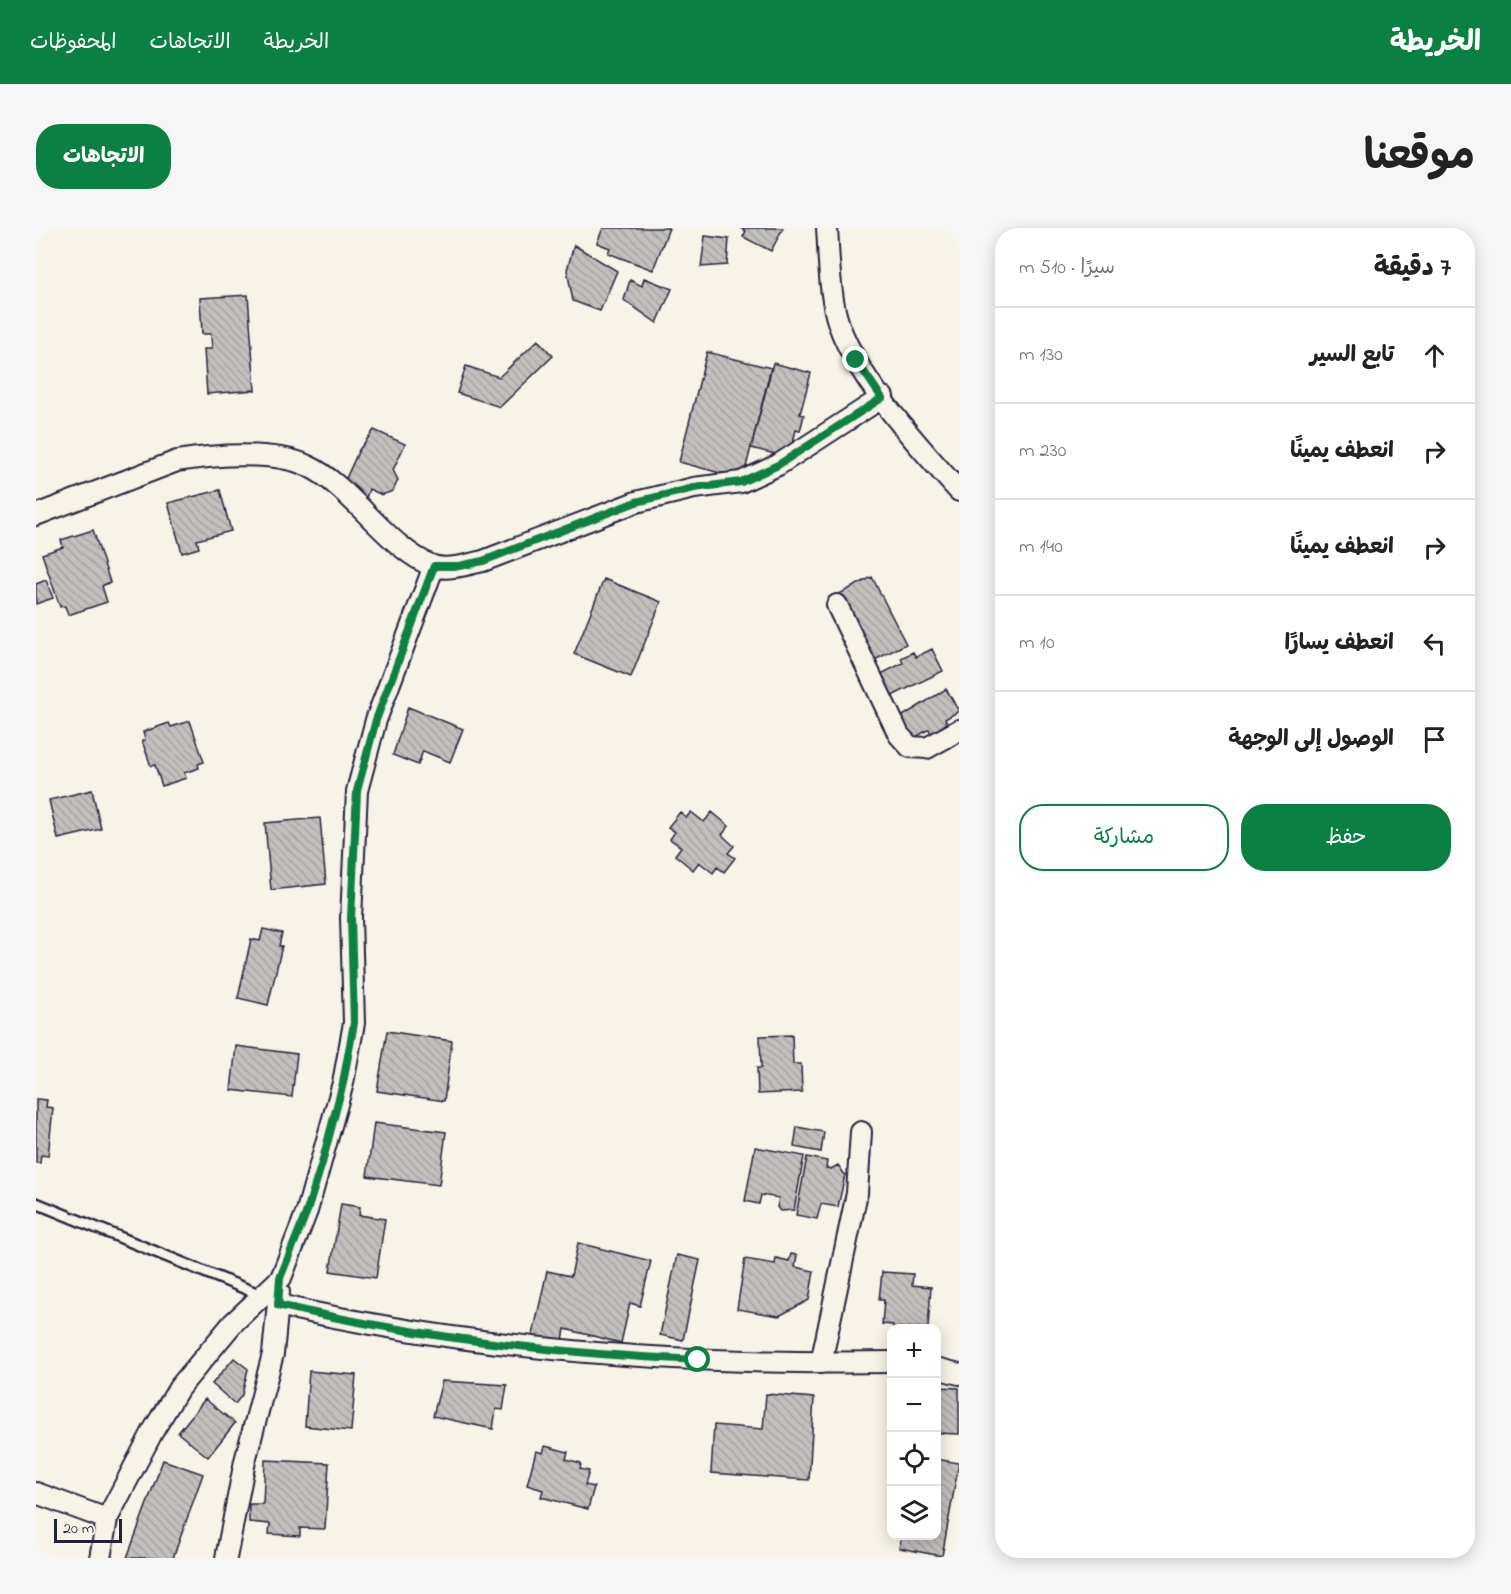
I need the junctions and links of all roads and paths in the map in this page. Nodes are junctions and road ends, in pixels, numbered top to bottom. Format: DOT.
graph roads {
  1 [pos="827,228"];
  2 [pos="882,398"];
  3 [pos="959,491"];
  4 [pos="36,515"];
  5 [pos="434,566"];
  6 [pos="837,605"];
  7 [pos="959,730"];
  8 [pos="861,1132"];
  9 [pos="36,1203"];
  10 [pos="270,1301"];
  11 [pos="887,1362"];
  12 [pos="820,1363"];
  13 [pos="941,1369"];
  14 [pos="959,1374"];
  15 [pos="36,1493"];
  16 [pos="107,1519"];
  17 [pos="100,1558"];
  18 [pos="226,1558"];
  1 -- 2 [label="street"];
  2 -- 3 [label="street"];
  2 -- 5 [label="street"];
  4 -- 5 [label="street"];
  5 -- 10 [label="street"];
  6 -- 7 [label="street"];
  8 -- 12 [label="street"];
  9 -- 10 [label="lane"];
  10 -- 12 [label="street"];
  10 -- 16 [label="street"];
  10 -- 18 [label="street"];
  11 -- 12 [label="street"];
  13 -- 14 [label="street"];
  15 -- 16 [label="street"];
  16 -- 17 [label="street"];
}
